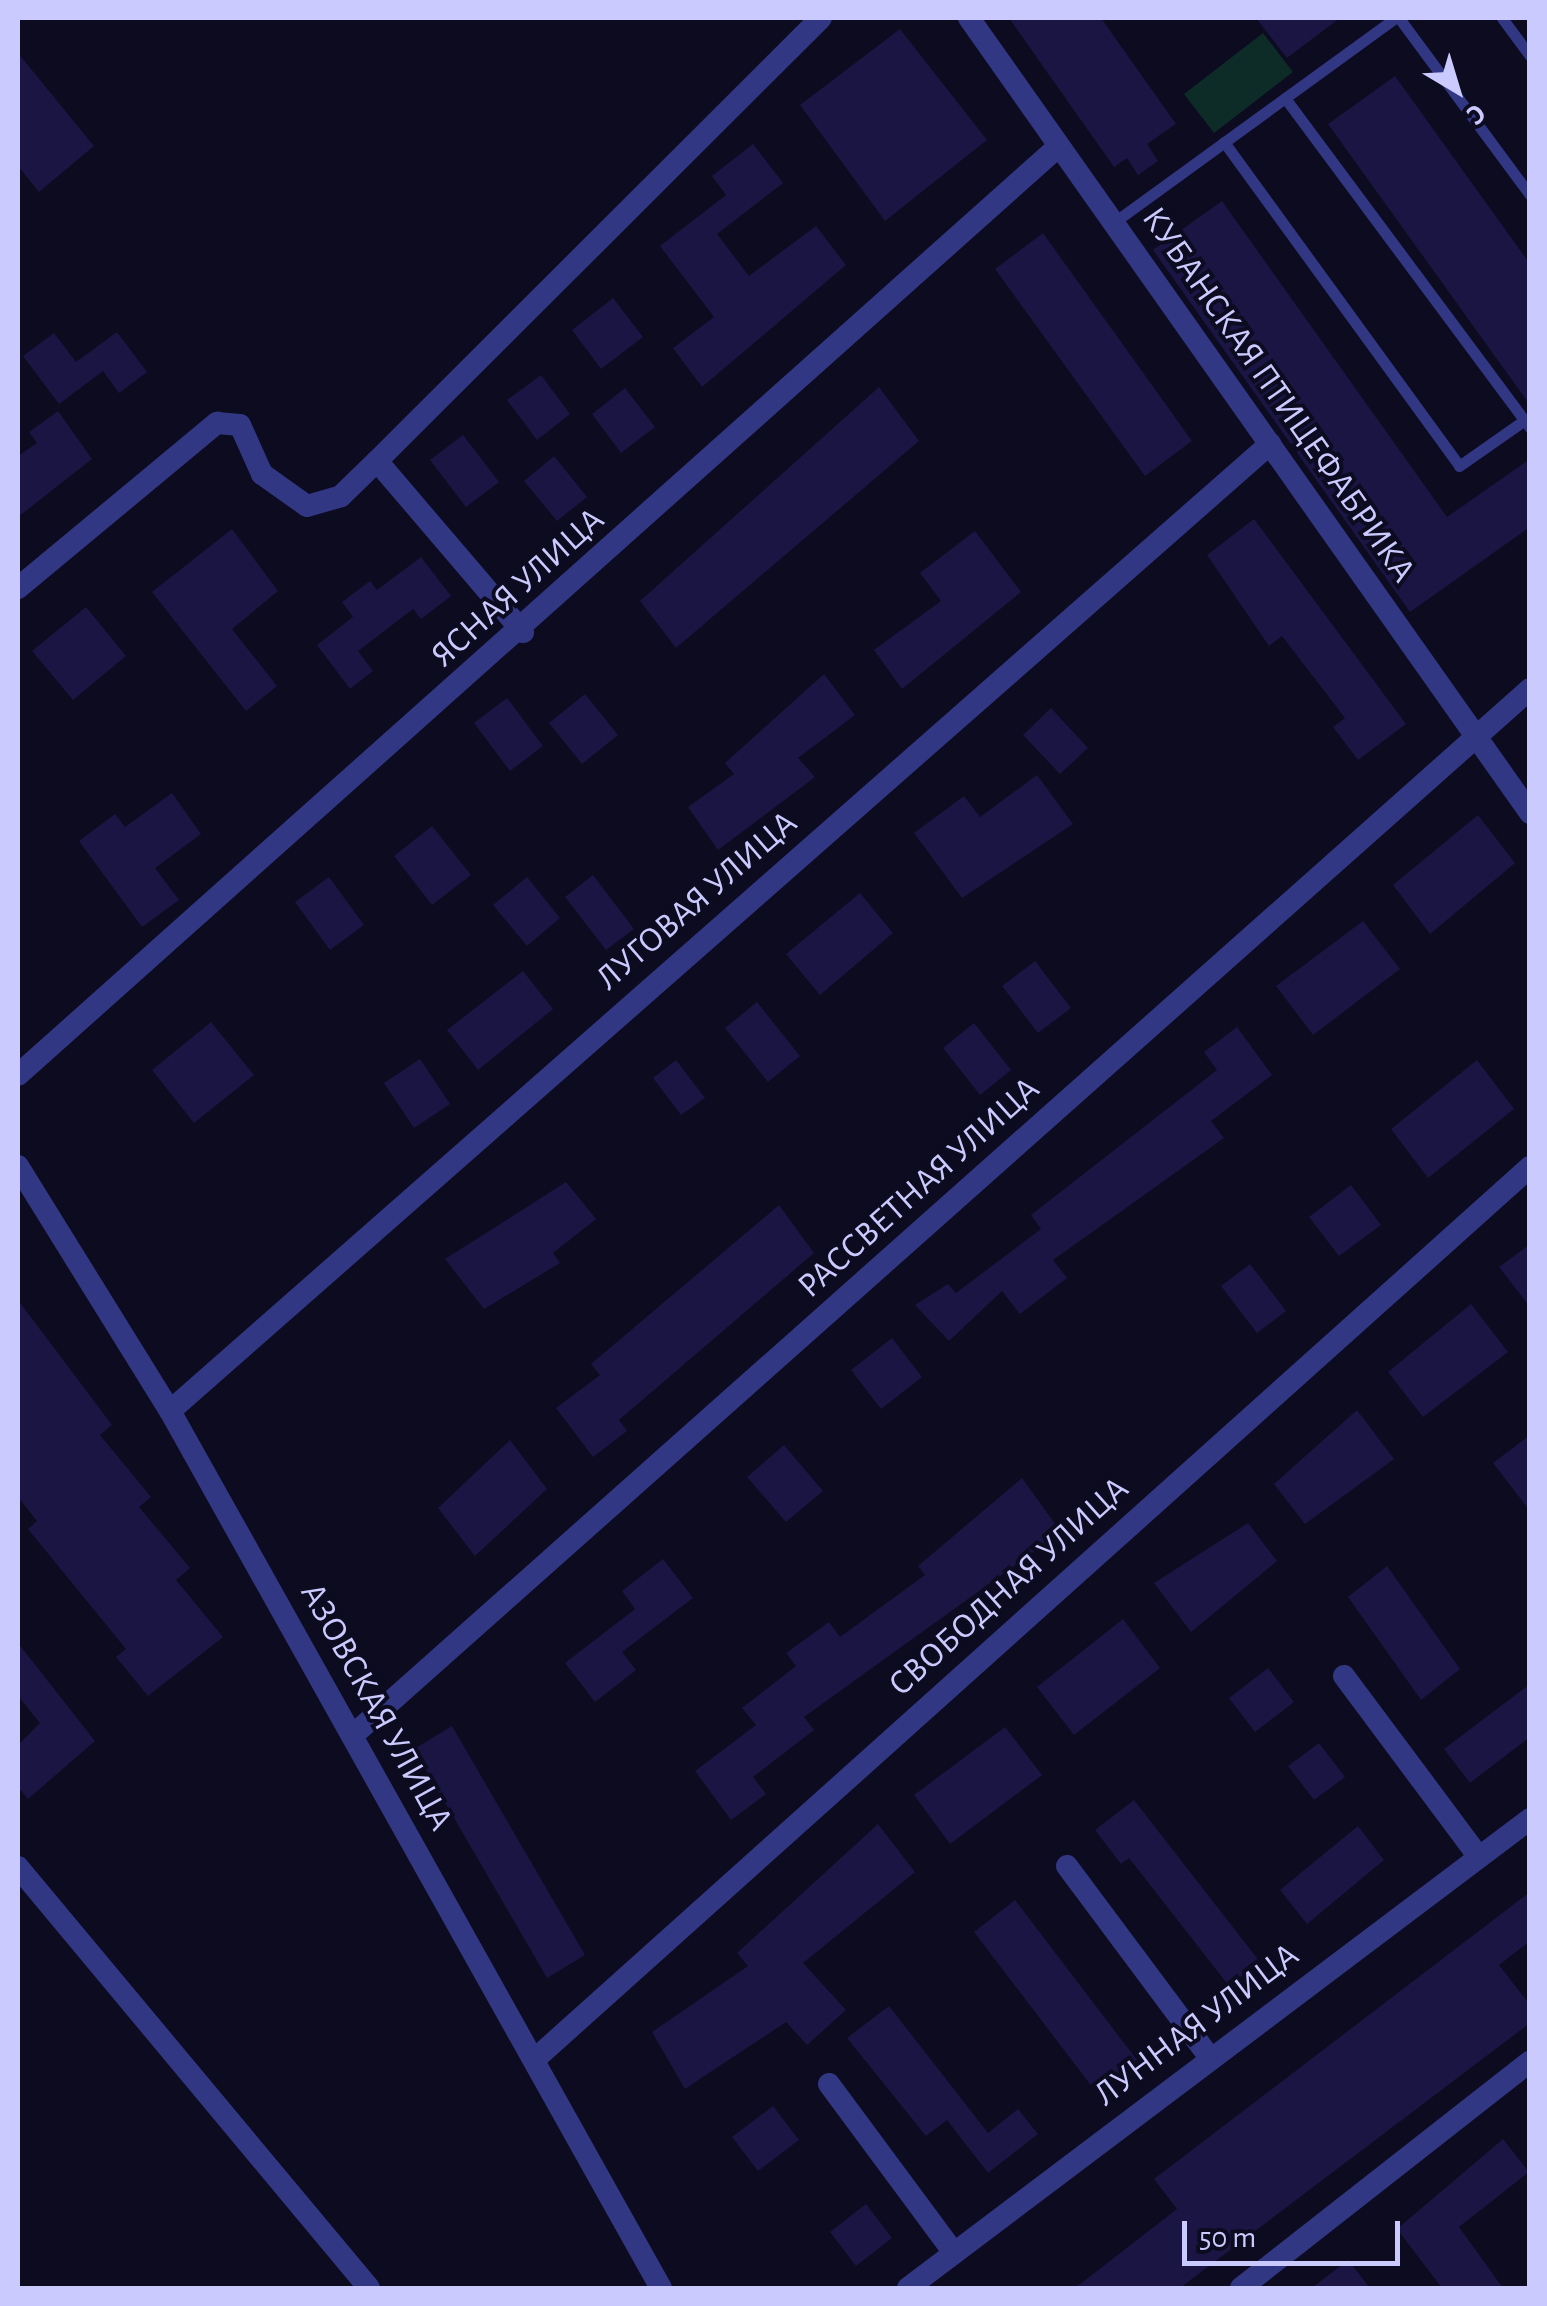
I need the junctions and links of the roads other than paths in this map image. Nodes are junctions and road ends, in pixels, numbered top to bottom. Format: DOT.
graph roads {
  1 [pos="821,18"];
  2 [pos="969,18"];
  3 [pos="1397,18"];
  4 [pos="1502,18"];
  5 [pos="1530,56"];
  6 [pos="1285,98"];
  7 [pos="1224,142"];
  8 [pos="1059,146"];
  9 [pos="1530,195"];
  10 [pos="1113,223"];
  11 [pos="1524,426"];
  12 [pos="1270,444"];
  13 [pos="377,461"];
  14 [pos="18,588"];
  15 [pos="523,632"];
  16 [pos="1530,688"];
  17 [pos="1475,736"];
  18 [pos="1530,813"];
  19 [pos="18,1075"];
  20 [pos="18,1166"];
  21 [pos="1530,1167"];
  22 [pos="170,1411"];
  23 [pos="1344,1676"];
  24 [pos="352,1736"];
  25 [pos="1530,1819"];
  26 [pos="1479,1857"];
  27 [pos="1067,1866"];
  28 [pos="18,1867"];
  29 [pos="1211,2059"];
  30 [pos="534,2060"];
  31 [pos="1530,2061"];
  32 [pos="829,2084"];
  33 [pos="954,2253"];
  34 [pos="370,2288"];
  35 [pos="661,2288"];
  36 [pos="908,2288"];
  37 [pos="1240,2288"];
  1 -- 13 [label="street"];
  2 -- 8 [label="street, КУБАНСКАЯ ПТИЦЕФАБРИКА"];
  3 -- 6 [label="lane"];
  3 -- 9 [label="lane"];
  4 -- 5 [label="lane"];
  6 -- 7 [label="lane"];
  6 -- 11 [label="lane"];
  7 -- 10 [label="lane"];
  7 -- 11 [label="lane"];
  8 -- 10 [label="street, КУБАНСКАЯ ПТИЦЕФАБРИКА"];
  8 -- 15 [label="street, ЯСНАЯ УЛИЦА"];
  10 -- 12 [label="street, КУБАНСКАЯ ПТИЦЕФАБРИКА"];
  12 -- 17 [label="street, КУБАНСКАЯ ПТИЦЕФАБРИКА"];
  12 -- 22 [label="street, ЛУГОВАЯ УЛИЦА"];
  13 -- 14 [label="street"];
  13 -- 15 [label="street"];
  15 -- 19 [label="street, ЯСНАЯ УЛИЦА"];
  16 -- 17 [label="street, РАССВЕТНАЯ УЛИЦА"];
  17 -- 18 [label="street, КУБАНСКАЯ ПТИЦЕФАБРИКА"];
  17 -- 24 [label="street, РАССВЕТНАЯ УЛИЦА"];
  20 -- 22 [label="street, АЗОВСКАЯ УЛИЦА"];
  21 -- 30 [label="street, СВОБОДНАЯ УЛИЦА"];
  22 -- 24 [label="street, АЗОВСКАЯ УЛИЦА"];
  23 -- 26 [label="street"];
  24 -- 30 [label="street, АЗОВСКАЯ УЛИЦА"];
  25 -- 26 [label="street, ЛУННАЯ УЛИЦА"];
  26 -- 29 [label="street, ЛУННАЯ УЛИЦА"];
  27 -- 29 [label="street"];
  28 -- 34 [label="street"];
  29 -- 33 [label="street, ЛУННАЯ УЛИЦА"];
  30 -- 35 [label="street, АЗОВСКАЯ УЛИЦА"];
  31 -- 37 [label="street"];
  32 -- 33 [label="street"];
  33 -- 36 [label="street, ЛУННАЯ УЛИЦА"];
}
